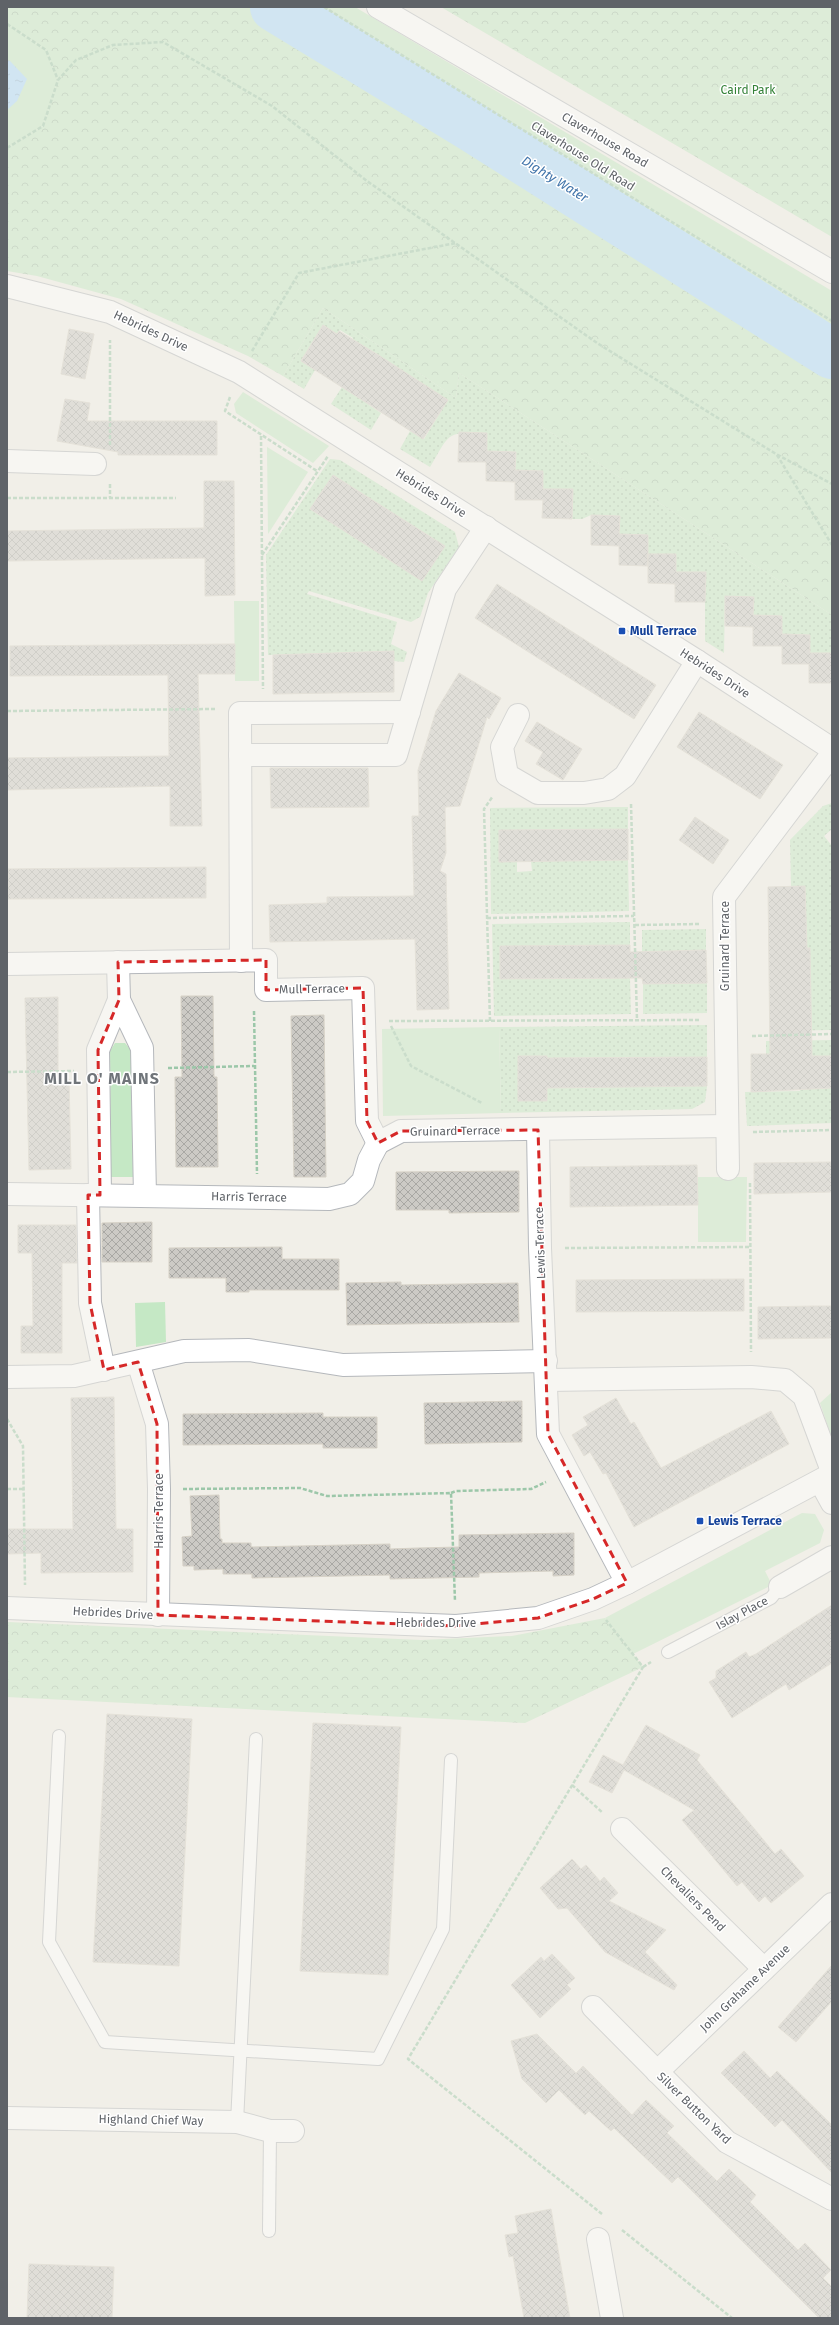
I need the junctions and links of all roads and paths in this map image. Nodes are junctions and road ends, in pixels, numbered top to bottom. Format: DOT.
graph roads {
  1 [pos="324,7"];
  2 [pos="378,7"];
  3 [pos="7,24"];
  4 [pos="58,80"];
  5 [pos="7,148"];
  6 [pos="456,243"];
  7 [pos="832,272"];
  8 [pos="7,286"];
  9 [pos="110,312"];
  10 [pos="832,321"];
  11 [pos="239,372"];
  12 [pos="261,435"];
  13 [pos="341,436"];
  14 [pos="110,448"];
  15 [pos="776,454"];
  16 [pos="7,461"];
  17 [pos="103,470"];
  18 [pos="318,471"];
  19 [pos="832,484"];
  20 [pos="7,498"];
  21 [pos="110,498"];
  22 [pos="176,498"];
  23 [pos="486,527"];
  24 [pos="832,545"];
  25 [pos="262,555"];
  26 [pos="697,661"];
  27 [pos="7,711"];
  28 [pos="409,712"];
  29 [pos="240,713"];
  30 [pos="264,713"];
  31 [pos="518,715"];
  32 [pos="832,749"];
  33 [pos="832,754"];
  34 [pos="240,755"];
  35 [pos="507,776"];
  36 [pos="625,776"];
  37 [pos="634,916"];
  38 [pos="487,918"];
  39 [pos="724,924"];
  40 [pos="635,925"];
  41 [pos="241,961"];
  42 [pos="118,962"];
  43 [pos="7,964"];
  44 [pos="266,990"];
  45 [pos="118,1000"];
  46 [pos="637,1020"];
  47 [pos="389,1021"];
  48 [pos="490,1021"];
  49 [pos="365,1022"];
  50 [pos="725,1028"];
  51 [pos="832,1034"];
  52 [pos="254,1066"];
  53 [pos="143,1069"];
  54 [pos="98,1071"];
  55 [pos="7,1072"];
  56 [pos="727,1126"];
  57 [pos="538,1130"];
  58 [pos="832,1130"];
  59 [pos="493,1131"];
  60 [pos="378,1143"];
  61 [pos="728,1169"];
  62 [pos="750,1178"];
  63 [pos="7,1194"];
  64 [pos="94,1195"];
  65 [pos="145,1196"];
  66 [pos="258,1197"];
  67 [pos="750,1247"];
  68 [pos="540,1248"];
  69 [pos="138,1362"];
  70 [pos="104,1370"];
  71 [pos="546,1371"];
  72 [pos="7,1377"];
  73 [pos="751,1377"];
  74 [pos="7,1419"];
  75 [pos="567,1470"];
  76 [pos="828,1475"];
  77 [pos="7,1489"];
  78 [pos="23,1489"];
  79 [pos="159,1489"];
  80 [pos="451,1494"];
  81 [pos="832,1503"];
  82 [pos="832,1557"];
  83 [pos="626,1583"];
  84 [pos="780,1587"];
  85 [pos="593,1599"];
  86 [pos="16,1608"];
  87 [pos="158,1615"];
  88 [pos="456,1626"];
  89 [pos="668,1652"];
  90 [pos="59,1736"];
  91 [pos="256,1739"];
  92 [pos="451,1760"];
  93 [pos="572,1785"];
  94 [pos="622,1829"];
  95 [pos="832,1904"];
  96 [pos="764,1969"];
  97 [pos="593,2007"];
  98 [pos="241,2052"];
  99 [pos="657,2072"];
  100 [pos="7,2118"];
  101 [pos="237,2122"];
  102 [pos="270,2131"];
  103 [pos="293,2131"];
  104 [pos="832,2199"];
  105 [pos="608,2219"];
  106 [pos="621,2229"];
  107 [pos="269,2231"];
  108 [pos="598,2239"];
  109 [pos="612,2318"];
  110 [pos="732,2318"];
  1 -- 10 [label="path, Claverhouse Old Road"];
  2 -- 7 [label="street, Claverhouse Road"];
  3 -- 4 [label="path"];
  4 -- 5 [label="path"];
  4 -- 6 [label="path"];
  6 -- 11 [label="path"];
  6 -- 15 [label="path"];
  8 -- 9 [label="street, Hebrides Drive"];
  9 -- 11 [label="street, Hebrides Drive"];
  9 -- 14 [label="path"];
  11 -- 12 [label="path"];
  11 -- 13 [label="street, Hebrides Drive"];
  12 -- 18 [label="path"];
  12 -- 25 [label="path"];
  13 -- 18 [label="path"];
  13 -- 23 [label="street, Hebrides Drive"];
  15 -- 19 [label="path"];
  15 -- 24 [label="path"];
  16 -- 17 [label="street"];
  17 -- 21 [label="path"];
  18 -- 25 [label="path"];
  20 -- 21 [label="path"];
  21 -- 22 [label="path"];
  23 -- 26 [label="street, Hebrides Drive"];
  23 -- 28 [label="street"];
  25 -- 30 [label="path"];
  26 -- 32 [label="street, Hebrides Drive"];
  26 -- 36 [label="street"];
  27 -- 29 [label="path"];
  28 -- 30 [label="street"];
  28 -- 34 [label="street"];
  29 -- 30 [label="street"];
  29 -- 34 [label="street"];
  31 -- 35 [label="street"];
  33 -- 39 [label="street, Gruinard Terrace"];
  34 -- 41 [label="street"];
  35 -- 36 [label="street"];
  35 -- 38 [label="path"];
  36 -- 37 [label="path"];
  37 -- 38 [label="path"];
  37 -- 40 [label="path"];
  38 -- 48 [label="path"];
  39 -- 40 [label="path"];
  39 -- 50 [label="street, Gruinard Terrace"];
  40 -- 46 [label="path"];
  41 -- 42 [label="street"];
  41 -- 44 [label="street, Mull Terrace"];
  42 -- 43 [label="street"];
  42 -- 45 [label="street"];
  44 -- 49 [label="street, Mull Terrace"];
  44 -- 52 [label="path"];
  45 -- 53 [label="street"];
  45 -- 54 [label="street"];
  46 -- 48 [label="path"];
  46 -- 50 [label="path"];
  47 -- 48 [label="path"];
  47 -- 49 [label="path"];
  47 -- 59 [label="path"];
  49 -- 60 [label="street, Mull Terrace"];
  50 -- 51 [label="path"];
  50 -- 56 [label="street, Gruinard Terrace"];
  52 -- 53 [label="path"];
  52 -- 66 [label="path"];
  53 -- 65 [label="street"];
  54 -- 55 [label="path"];
  54 -- 64 [label="street"];
  56 -- 57 [label="street, Gruinard Terrace"];
  56 -- 58 [label="path"];
  56 -- 61 [label="street, Gruinard Terrace"];
  57 -- 59 [label="street, Gruinard Terrace"];
  57 -- 68 [label="street, Lewis Terrace"];
  59 -- 60 [label="street, Gruinard Terrace"];
  60 -- 66 [label="street, Harris Terrace"];
  62 -- 67 [label="path"];
  63 -- 64 [label="street, Harris Terrace"];
  64 -- 65 [label="street, Harris Terrace"];
  64 -- 70 [label="street"];
  65 -- 66 [label="street, Harris Terrace"];
  67 -- 68 [label="path"];
  67 -- 73 [label="path"];
  68 -- 71 [label="street, Lewis Terrace"];
  69 -- 70 [label="street"];
  69 -- 71 [label="street"];
  69 -- 79 [label="street, Harris Terrace"];
  70 -- 72 [label="street"];
  71 -- 73 [label="street"];
  71 -- 75 [label="street, Lewis Terrace"];
  73 -- 76 [label="street"];
  74 -- 78 [label="path"];
  75 -- 80 [label="path"];
  75 -- 83 [label="street, Lewis Terrace"];
  76 -- 81 [label="street"];
  76 -- 83 [label="street, Hebrides Drive"];
  77 -- 78 [label="path"];
  78 -- 86 [label="path"];
  79 -- 80 [label="path"];
  79 -- 87 [label="street, Harris Terrace"];
  80 -- 88 [label="path"];
  82 -- 84 [label="street, Islay Place"];
  83 -- 85 [label="street, Hebrides Drive"];
  84 -- 89 [label="lane, Islay Place"];
  85 -- 88 [label="street, Hebrides Drive"];
  85 -- 93 [label="path"];
  86 -- 87 [label="street, Hebrides Drive"];
  87 -- 88 [label="street, Hebrides Drive"];
  90 -- 98 [label="lane"];
  91 -- 98 [label="lane"];
  92 -- 98 [label="lane"];
  93 -- 94 [label="path"];
  93 -- 105 [label="path"];
  94 -- 96 [label="street, Chevaliers Pend"];
  95 -- 96 [label="street, John Grahame Avenue"];
  96 -- 99 [label="street, John Grahame Avenue"];
  97 -- 99 [label="street, Silver Button Yard"];
  98 -- 101 [label="lane"];
  99 -- 104 [label="street, Silver Button Yard"];
  100 -- 101 [label="street, Highland Chief Way"];
  101 -- 102 [label="street, Highland Chief Way"];
  102 -- 103 [label="street, Highland Chief Way"];
  102 -- 107 [label="lane"];
  106 -- 110 [label="path"];
  108 -- 109 [label="street"];
}
